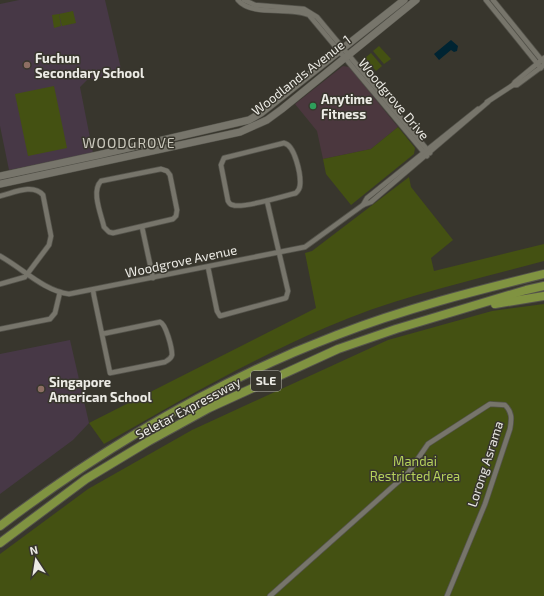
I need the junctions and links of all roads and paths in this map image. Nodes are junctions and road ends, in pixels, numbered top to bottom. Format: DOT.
graph roads {
  1 [pos="238,0"];
  2 [pos="244,0"];
  3 [pos="404,0"];
  4 [pos="416,0"];
  5 [pos="486,0"];
  6 [pos="493,0"];
  7 [pos="341,49"];
  8 [pos="346,56"];
  9 [pos="542,63"];
  10 [pos="427,152"];
  11 [pos="0,176"];
  12 [pos="0,184"];
  13 [pos="0,196"];
  14 [pos="267,200"];
  15 [pos="142,227"];
  16 [pos="280,252"];
  17 [pos="0,256"];
  18 [pos="208,267"];
  19 [pos="27,274"];
  20 [pos="544,274"];
  21 [pos="153,278"];
  22 [pos="0,284"];
  23 [pos="544,286"];
  24 [pos="93,290"];
  25 [pos="60,292"];
  26 [pos="544,296"];
  27 [pos="461,309"];
  28 [pos="0,329"];
  29 [pos="102,334"];
  30 [pos="0,526"];
  31 [pos="0,544"];
  32 [pos="270,596"];
  33 [pos="447,596"];
  1 -- 7 [label="street"];
  2 -- 7 [label="street"];
  3 -- 7 [label="main road, Woodlands Avenue 1"];
  4 -- 8 [label="main road, Woodlands Avenue 1"];
  5 -- 9 [label="street"];
  6 -- 9 [label="street"];
  7 -- 8 [label="street, Woodgrove Drive"];
  7 -- 11 [label="main road, Woodlands Avenue 1"];
  8 -- 10 [label="street, Woodgrove Drive"];
  8 -- 12 [label="main road, Woodlands Avenue 1"];
  9 -- 10 [label="street, Woodgrove Avenue"];
  10 -- 16 [label="street, Woodgrove Avenue"];
  13 -- 19 [label="street"];
  14 -- 14 [label="street"];
  14 -- 16 [label="street"];
  15 -- 15 [label="street"];
  15 -- 21 [label="street"];
  16 -- 18 [label="street, Woodgrove Avenue"];
  16 -- 18 [label="street"];
  17 -- 19 [label="street, Woodgrove Avenue"];
  18 -- 21 [label="street, Woodgrove Avenue"];
  19 -- 22 [label="street"];
  19 -- 25 [label="street, Woodgrove Avenue"];
  20 -- 30 [label="highway, Seletar Expressway / SLE"];
  21 -- 24 [label="street, Woodgrove Avenue"];
  23 -- 27 [label="highway, Seletar Expressway / SLE"];
  24 -- 25 [label="street, Woodgrove Avenue"];
  24 -- 29 [label="street"];
  25 -- 28 [label="street"];
  26 -- 27 [label="highway"];
  27 -- 31 [label="highway, Seletar Expressway / SLE"];
  29 -- 29 [label="street"];
  32 -- 33 [label="street, Lorong Asrama"];
}
